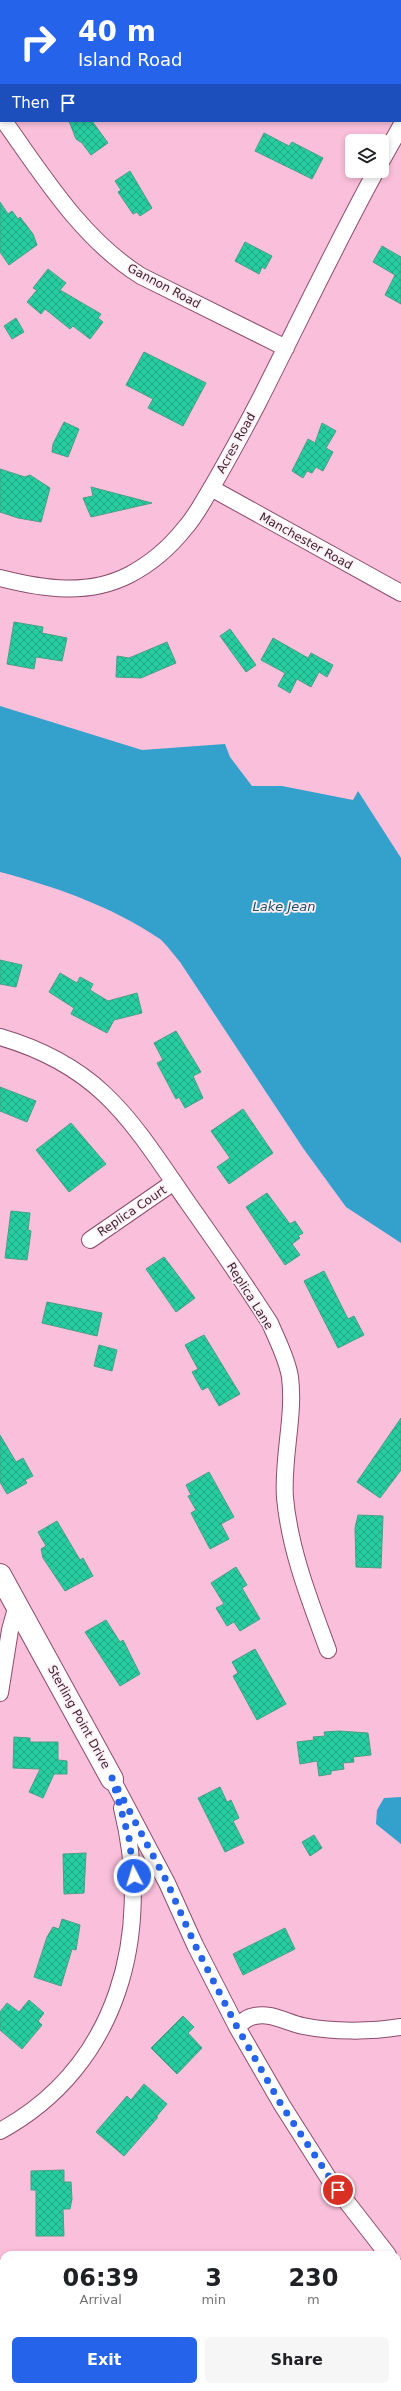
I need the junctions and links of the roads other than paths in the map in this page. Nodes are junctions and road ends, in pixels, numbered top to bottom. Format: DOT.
graph roads {
  1 [pos="5,122"];
  2 [pos="397,126"];
  3 [pos="389,144"];
  4 [pos="372,178"];
  5 [pos="286,348"];
  6 [pos="211,488"];
  7 [pos="0,578"];
  8 [pos="401,593"];
  9 [pos="0,1037"];
  10 [pos="174,1182"];
  11 [pos="90,1240"];
  12 [pos="0,1575"];
  13 [pos="17,1605"];
  14 [pos="328,1650"];
  15 [pos="0,1692"];
  16 [pos="112,1778"];
  17 [pos="237,2027"];
  18 [pos="401,2027"];
  19 [pos="0,2131"];
  20 [pos="385,2251"];
  1 -- 5 [label="street, Gannon Road"];
  2 -- 3 [label="street"];
  4 -- 5 [label="street, Acres Road"];
  5 -- 6 [label="street, Acres Road"];
  6 -- 7 [label="street, Acres Road"];
  6 -- 8 [label="street, Manchester Road"];
  9 -- 10 [label="street, Replica Lane"];
  10 -- 11 [label="street, Replica Court"];
  10 -- 14 [label="street, Replica Lane"];
  12 -- 13 [label="street, Sterling Point Drive"];
  13 -- 15 [label="street"];
  13 -- 16 [label="street, Sterling Point Drive"];
  16 -- 17 [label="street"];
  16 -- 19 [label="street, Sterling Point Drive"];
  17 -- 18 [label="street"];
  17 -- 20 [label="street"];
}
